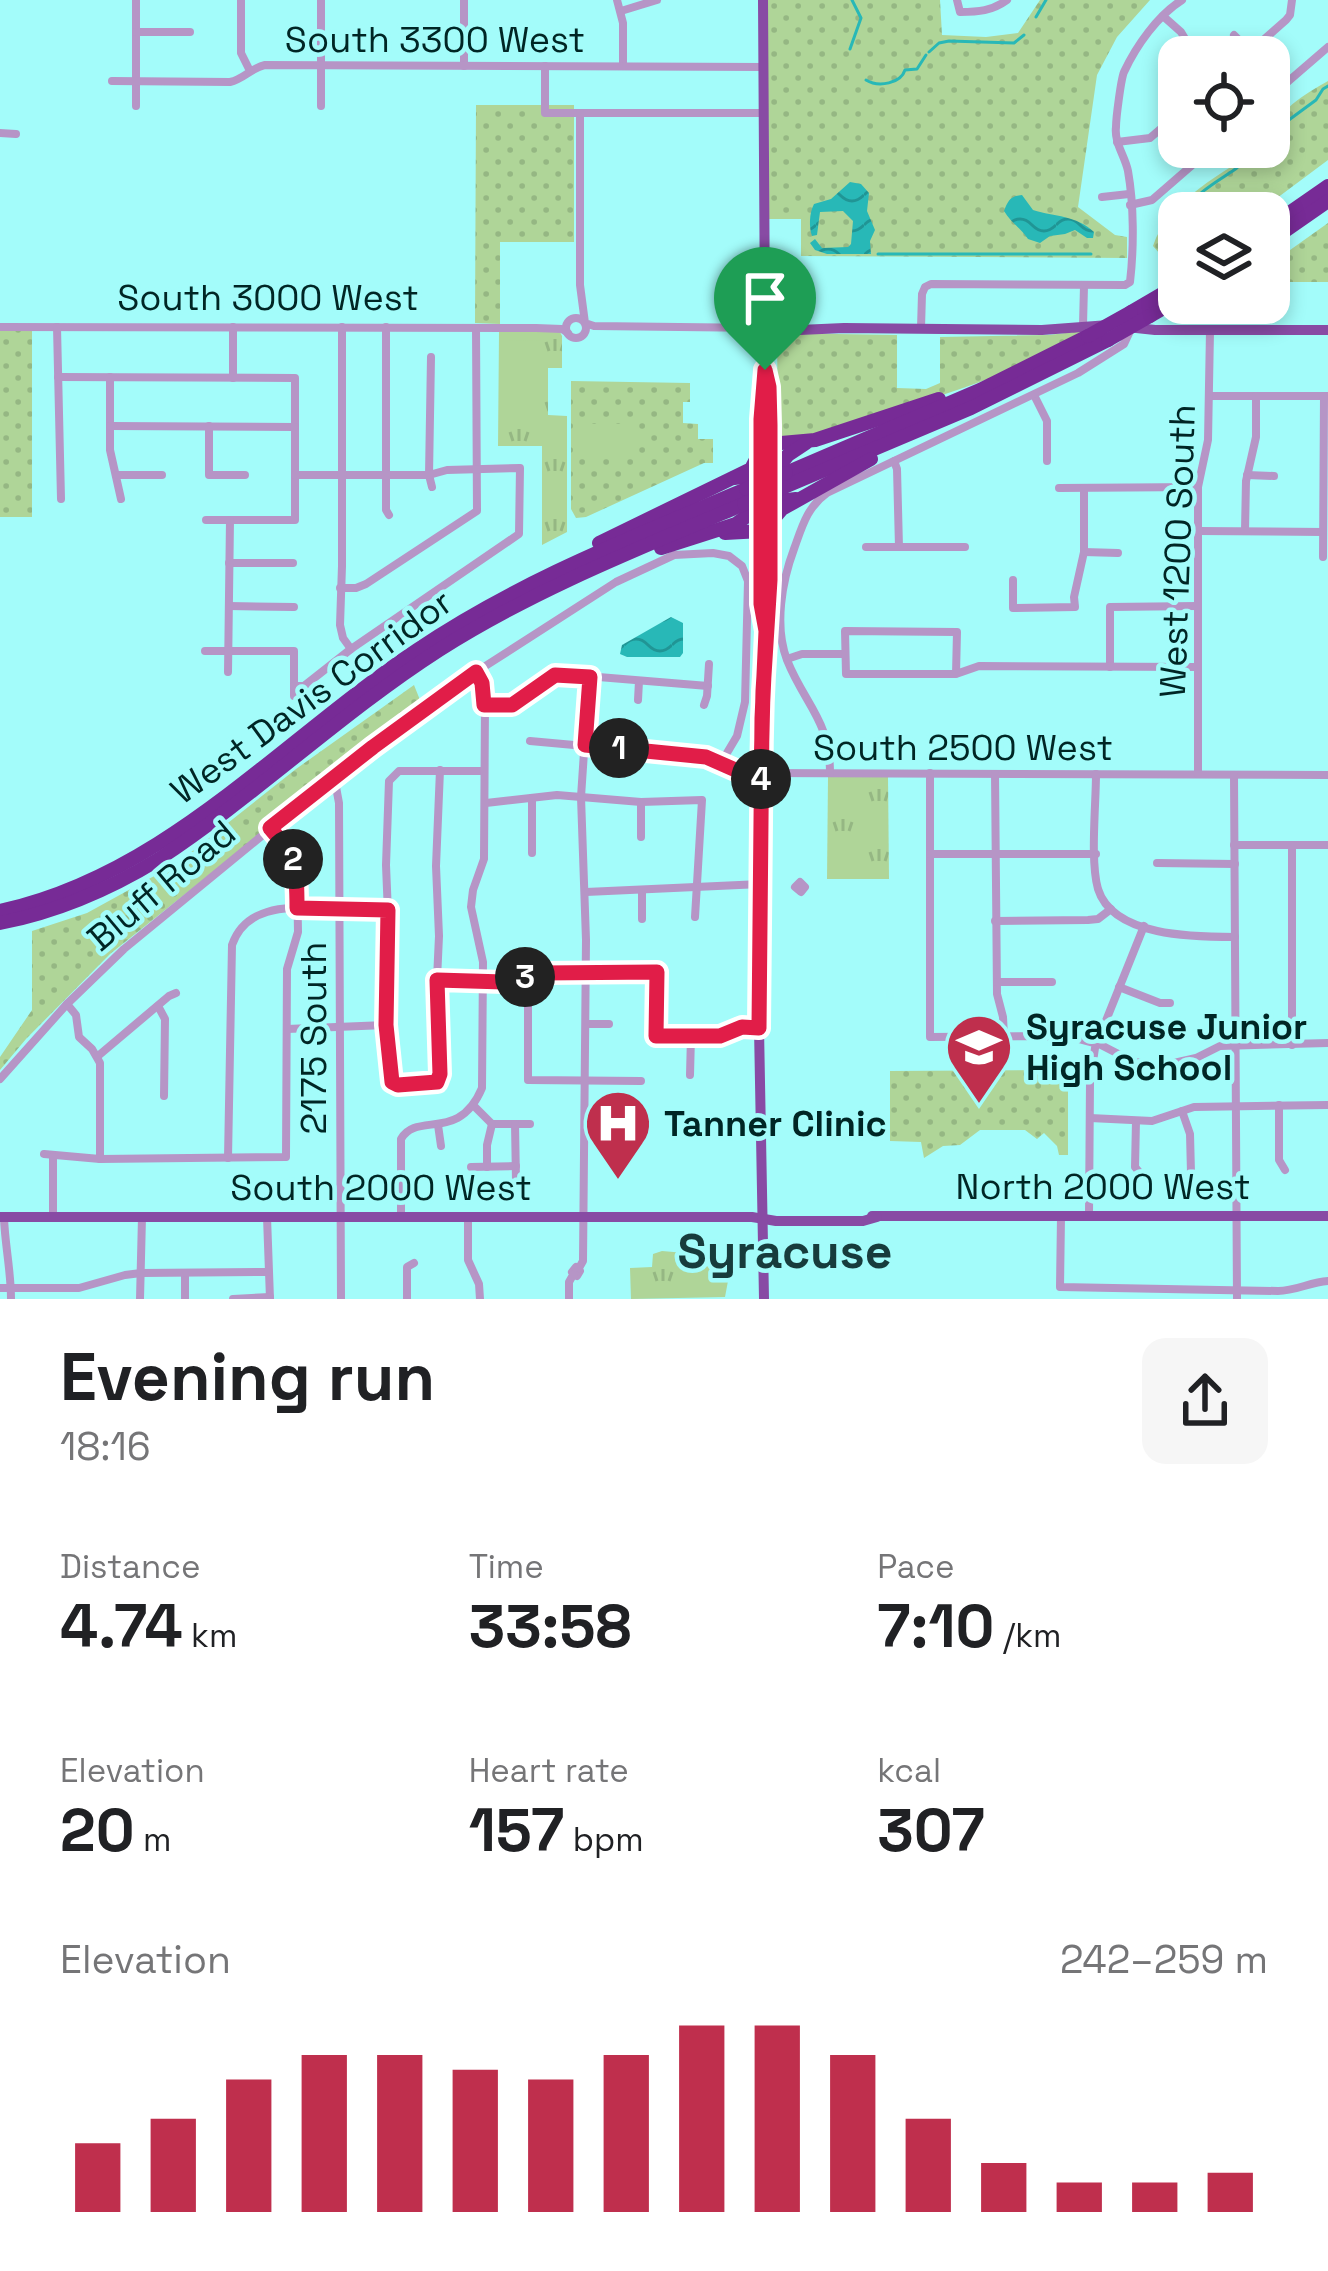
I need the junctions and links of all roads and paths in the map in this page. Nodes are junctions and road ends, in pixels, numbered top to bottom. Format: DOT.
graph roads {
  1 [pos="136,0"];
  2 [pos="241,0"];
  3 [pos="321,0"];
  4 [pos="464,0"];
  5 [pos="657,0"];
  6 [pos="763,0"];
  7 [pos="957,0"];
  8 [pos="1007,0"];
  9 [pos="1182,0"];
  10 [pos="1292,0"];
  11 [pos="618,5"];
  12 [pos="1163,16"];
  13 [pos="136,32"];
  14 [pos="190,32"];
  15 [pos="1183,36"];
  16 [pos="1266,36"];
  17 [pos="1328,47"];
  18 [pos="321,65"];
  19 [pos="464,66"];
  20 [pos="545,66"];
  21 [pos="623,66"];
  22 [pos="763,67"];
  23 [pos="250,71"];
  24 [pos="1290,80"];
  25 [pos="112,81"];
  26 [pos="136,81"];
  27 [pos="136,106"];
  28 [pos="321,106"];
  29 [pos="580,113"];
  30 [pos="763,113"];
  31 [pos="1158,131"];
  32 [pos="0,134"];
  33 [pos="16,134"];
  34 [pos="1117,142"];
  35 [pos="1189,168"];
  36 [pos="1328,186"];
  37 [pos="1102,196"];
  38 [pos="1130,200"];
  39 [pos="1328,201"];
  40 [pos="1290,212"];
  41 [pos="1290,227"];
  42 [pos="580,285"];
  43 [pos="1084,286"];
  44 [pos="1158,300"];
  45 [pos="583,308"];
  46 [pos="1158,311"];
  47 [pos="1131,320"];
  48 [pos="576,321"];
  49 [pos="613,326"];
  50 [pos="0,327"];
  51 [pos="58,327"];
  52 [pos="233,327"];
  53 [pos="342,327"];
  54 [pos="386,328"];
  55 [pos="476,328"];
  56 [pos="536,328"];
  57 [pos="765,328"];
  58 [pos="921,330"];
  59 [pos="1086,330"];
  60 [pos="1328,330"];
  61 [pos="1210,331"];
  62 [pos="568,333"];
  63 [pos="582,335"];
  64 [pos="430,357"];
  65 [pos="58,377"];
  66 [pos="110,377"];
  67 [pos="232,378"];
  68 [pos="1019,378"];
  69 [pos="1034,395"];
  70 [pos="1256,396"];
  71 [pos="1326,396"];
  72 [pos="1210,397"];
  73 [pos="110,426"];
  74 [pos="209,426"];
  75 [pos="295,427"];
  76 [pos="815,440"];
  77 [pos="766,446"];
  78 [pos="894,461"];
  79 [pos="1047,461"];
  80 [pos="477,470"];
  81 [pos="118,475"];
  82 [pos="162,475"];
  83 [pos="245,475"];
  84 [pos="342,475"];
  85 [pos="386,475"];
  86 [pos="429,475"];
  87 [pos="295,476"];
  88 [pos="1247,476"];
  89 [pos="1274,476"];
  90 [pos="734,478"];
  91 [pos="432,487"];
  92 [pos="1198,487"];
  93 [pos="765,488"];
  94 [pos="1059,488"];
  95 [pos="1084,488"];
  96 [pos="801,497"];
  97 [pos="61,499"];
  98 [pos="121,499"];
  99 [pos="388,515"];
  100 [pos="206,520"];
  101 [pos="230,520"];
  102 [pos="1245,530"];
  103 [pos="766,531"];
  104 [pos="1198,531"];
  105 [pos="1323,532"];
  106 [pos="697,537"];
  107 [pos="866,547"];
  108 [pos="899,547"];
  109 [pos="965,547"];
  110 [pos="1084,552"];
  111 [pos="1118,553"];
  112 [pos="1323,557"];
  113 [pos="229,563"];
  114 [pos="293,563"];
  115 [pos="1013,580"];
  116 [pos="340,588"];
  117 [pos="505,603"];
  118 [pos="1197,606"];
  119 [pos="229,607"];
  120 [pos="294,608"];
  121 [pos="351,649"];
  122 [pos="205,651"];
  123 [pos="228,651"];
  124 [pos="845,654"];
  125 [pos="787,659"];
  126 [pos="709,664"];
  127 [pos="1110,667"];
  128 [pos="1198,667"];
  129 [pos="228,672"];
  130 [pos="476,672"];
  131 [pos="956,674"];
  132 [pos="590,677"];
  133 [pos="639,681"];
  134 [pos="708,686"];
  135 [pos="638,700"];
  136 [pos="484,705"];
  137 [pos="704,705"];
  138 [pos="530,741"];
  139 [pos="585,745"];
  140 [pos="722,763"];
  141 [pos="440,770"];
  142 [pos="484,771"];
  143 [pos="761,773"];
  144 [pos="830,773"];
  145 [pos="930,773"];
  146 [pos="995,774"];
  147 [pos="1096,774"];
  148 [pos="1198,774"];
  149 [pos="1234,775"];
  150 [pos="1328,775"];
  151 [pos="331,779"];
  152 [pos="581,797"];
  153 [pos="532,798"];
  154 [pos="641,802"];
  155 [pos="485,803"];
  156 [pos="270,828"];
  157 [pos="641,837"];
  158 [pos="1234,844"];
  159 [pos="1292,845"];
  160 [pos="1328,845"];
  161 [pos="532,853"];
  162 [pos="930,854"];
  163 [pos="995,854"];
  164 [pos="1096,854"];
  165 [pos="1157,863"];
  166 [pos="1234,864"];
  167 [pos="760,884"];
  168 [pos="696,889"];
  169 [pos="642,890"];
  170 [pos="586,892"];
  171 [pos="297,908"];
  172 [pos="339,909"];
  173 [pos="1111,909"];
  174 [pos="0,910"];
  175 [pos="388,910"];
  176 [pos="695,917"];
  177 [pos="642,919"];
  178 [pos="995,921"];
  179 [pos="0,923"];
  180 [pos="1144,926"];
  181 [pos="1235,937"];
  182 [pos="586,973"];
  183 [pos="528,976"];
  184 [pos="437,980"];
  185 [pos="483,982"];
  186 [pos="997,982"];
  187 [pos="1052,982"];
  188 [pos="1120,987"];
  189 [pos="176,993"];
  190 [pos="1169,1003"];
  191 [pos="67,1004"];
  192 [pos="158,1006"];
  193 [pos="586,1024"];
  194 [pos="609,1024"];
  195 [pos="386,1025"];
  196 [pos="287,1028"];
  197 [pos="339,1028"];
  198 [pos="759,1028"];
  199 [pos="691,1036"];
  200 [pos="1004,1036"];
  201 [pos="1096,1043"];
  202 [pos="1328,1043"];
  203 [pos="1234,1045"];
  204 [pos="1292,1045"];
  205 [pos="98,1056"];
  206 [pos="691,1075"];
  207 [pos="0,1079"];
  208 [pos="584,1079"];
  209 [pos="641,1081"];
  210 [pos="164,1096"];
  211 [pos="473,1105"];
  212 [pos="1279,1105"];
  213 [pos="1328,1105"];
  214 [pos="1235,1106"];
  215 [pos="1182,1111"];
  216 [pos="1090,1118"];
  217 [pos="1136,1121"];
  218 [pos="492,1124"];
  219 [pos="515,1124"];
  220 [pos="530,1124"];
  221 [pos="438,1125"];
  222 [pos="441,1146"];
  223 [pos="228,1158"];
  224 [pos="100,1159"];
  225 [pos="516,1166"];
  226 [pos="471,1167"];
  227 [pos="487,1167"];
  228 [pos="1286,1170"];
  229 [pos="1140,1173"];
  230 [pos="1191,1173"];
  231 [pos="516,1181"];
  232 [pos="1089,1214"];
  233 [pos="1061,1215"];
  234 [pos="53,1216"];
  235 [pos="142,1216"];
  236 [pos="1235,1216"];
  237 [pos="1328,1216"];
  238 [pos="2,1217"];
  239 [pos="267,1217"];
  240 [pos="401,1217"];
  241 [pos="468,1217"];
  242 [pos="582,1217"];
  243 [pos="341,1218"];
  244 [pos="762,1218"];
  245 [pos="415,1263"];
  246 [pos="268,1272"];
  247 [pos="141,1274"];
  248 [pos="185,1274"];
  249 [pos="1328,1281"];
  250 [pos="7,1292"];
  251 [pos="1109,1293"];
  252 [pos="1180,1294"];
  253 [pos="1237,1295"];
  254 [pos="1278,1295"];
  255 [pos="270,1298"];
  256 [pos="140,1299"];
  257 [pos="185,1299"];
  258 [pos="233,1299"];
  259 [pos="341,1299"];
  260 [pos="407,1299"];
  261 [pos="480,1299"];
  262 [pos="569,1299"];
  263 [pos="764,1299"];
  1 -- 13 [label="street"];
  2 -- 23 [label="street"];
  3 -- 18 [label="street"];
  4 -- 19 [label="street"];
  5 -- 11 [label="street"];
  6 -- 22 [label="main road"];
  7 -- 8 [label="street"];
  9 -- 12 [label="street"];
  10 -- 16 [label="street"];
  11 -- 21 [label="street"];
  12 -- 15 [label="street"];
  12 -- 34 [label="street"];
  13 -- 14 [label="street"];
  13 -- 26 [label="street"];
  17 -- 24 [label="street"];
  18 -- 19 [label="street, South 3300 West"];
  18 -- 23 [label="street, South 3300 West"];
  18 -- 28 [label="street"];
  19 -- 20 [label="street, South 3300 West"];
  20 -- 21 [label="street, South 3300 West"];
  20 -- 29 [label="street"];
  21 -- 22 [label="street, South 3300 West"];
  22 -- 30 [label="main road"];
  23 -- 26 [label="street, South 3300 West"];
  25 -- 26 [label="street, South 3300 West"];
  26 -- 27 [label="street"];
  29 -- 30 [label="street"];
  29 -- 42 [label="street"];
  30 -- 57 [label="main road"];
  31 -- 34 [label="street"];
  32 -- 33 [label="street"];
  34 -- 38 [label="street"];
  35 -- 38 [label="street"];
  36 -- 40 [label="highway"];
  37 -- 38 [label="street"];
  38 -- 43 [label="street"];
  39 -- 41 [label="highway"];
  42 -- 45 [label="street"];
  42 -- 48 [label="street"];
  43 -- 58 [label="street"];
  43 -- 59 [label="street"];
  44 -- 47 [label="highway, West Davis Corridor"];
  45 -- 48 [label="street"];
  45 -- 49 [label="street"];
  46 -- 68 [label="highway, West Davis Corridor, bridge"];
  47 -- 59 [label="highway, West Davis Corridor, bridge"];
  47 -- 61 [label="main road"];
  47 -- 69 [label="street"];
  48 -- 49 [label="street, South 3000 West"];
  48 -- 56 [label="street, South 3000 West"];
  48 -- 62 [label="street"];
  48 -- 63 [label="street"];
  49 -- 57 [label="street, South 3000 West"];
  49 -- 63 [label="street, South 3000 West"];
  50 -- 51 [label="street, South 3000 West"];
  51 -- 52 [label="street, South 3000 West"];
  51 -- 65 [label="street"];
  52 -- 53 [label="street, South 3000 West"];
  52 -- 67 [label="street"];
  53 -- 54 [label="street, South 3000 West"];
  53 -- 84 [label="street"];
  54 -- 55 [label="street, South 3000 West"];
  54 -- 85 [label="street"];
  55 -- 56 [label="street, South 3000 West"];
  55 -- 80 [label="street"];
  56 -- 62 [label="street, South 3000 West"];
  57 -- 58 [label="main road, South 3000 West"];
  57 -- 77 [label="main road"];
  58 -- 59 [label="main road, South 3000 West"];
  59 -- 68 [label="highway, West Davis Corridor"];
  60 -- 61 [label="main road"];
  61 -- 72 [label="street, West 1200 South"];
  62 -- 63 [label="street"];
  64 -- 86 [label="street"];
  65 -- 66 [label="street"];
  65 -- 97 [label="street"];
  66 -- 67 [label="street"];
  66 -- 73 [label="street"];
  67 -- 75 [label="street"];
  68 -- 76 [label="highway"];
  68 -- 93 [label="highway, West Davis Corridor"];
  68 -- 96 [label="highway"];
  69 -- 78 [label="street"];
  69 -- 79 [label="street"];
  70 -- 71 [label="street"];
  70 -- 72 [label="street"];
  70 -- 88 [label="street"];
  71 -- 105 [label="street"];
  72 -- 92 [label="street, West 1200 South"];
  73 -- 74 [label="street"];
  73 -- 81 [label="street"];
  74 -- 75 [label="street"];
  74 -- 83 [label="street"];
  75 -- 87 [label="street"];
  76 -- 77 [label="highway"];
  76 -- 93 [label="highway"];
  77 -- 90 [label="highway"];
  77 -- 93 [label="main road"];
  78 -- 108 [label="street"];
  78 -- 125 [label="street"];
  80 -- 86 [label="street"];
  80 -- 116 [label="street"];
  80 -- 121 [label="street"];
  81 -- 82 [label="street"];
  81 -- 98 [label="street"];
  84 -- 85 [label="street"];
  84 -- 87 [label="street"];
  84 -- 116 [label="street"];
  85 -- 86 [label="street"];
  85 -- 99 [label="street"];
  86 -- 91 [label="street"];
  87 -- 101 [label="street"];
  88 -- 89 [label="street"];
  88 -- 102 [label="street"];
  90 -- 93 [label="highway"];
  90 -- 117 [label="highway"];
  92 -- 95 [label="street"];
  92 -- 104 [label="street, West 1200 South"];
  93 -- 96 [label="highway"];
  93 -- 103 [label="main road"];
  93 -- 106 [label="highway"];
  93 -- 117 [label="highway, West Davis Corridor"];
  94 -- 95 [label="street"];
  95 -- 110 [label="street"];
  96 -- 103 [label="highway"];
  100 -- 101 [label="street"];
  101 -- 113 [label="street"];
  102 -- 104 [label="street"];
  102 -- 105 [label="street"];
  103 -- 106 [label="highway"];
  103 -- 143 [label="main road"];
  104 -- 118 [label="street, West 1200 South"];
  105 -- 112 [label="street"];
  106 -- 117 [label="highway"];
  107 -- 108 [label="street"];
  108 -- 109 [label="street"];
  110 -- 111 [label="street"];
  110 -- 115 [label="street"];
  113 -- 114 [label="street"];
  113 -- 119 [label="street"];
  116 -- 121 [label="street"];
  117 -- 174 [label="highway, West Davis Corridor"];
  117 -- 179 [label="highway, West Davis Corridor"];
  118 -- 127 [label="street"];
  118 -- 128 [label="street, West 1200 South"];
  119 -- 120 [label="street"];
  119 -- 123 [label="street"];
  121 -- 123 [label="street"];
  122 -- 123 [label="street"];
  123 -- 129 [label="street"];
  124 -- 125 [label="street"];
  124 -- 131 [label="street"];
  124 -- 131 [label="street"];
  125 -- 144 [label="street"];
  126 -- 134 [label="street"];
  127 -- 128 [label="street"];
  127 -- 131 [label="street"];
  128 -- 148 [label="street, West 1200 South"];
  130 -- 136 [label="street"];
  130 -- 140 [label="street, Bluff Road"];
  130 -- 151 [label="street, Bluff Road"];
  132 -- 133 [label="street"];
  132 -- 136 [label="street"];
  132 -- 139 [label="street"];
  133 -- 134 [label="street"];
  133 -- 135 [label="street"];
  134 -- 137 [label="street"];
  136 -- 142 [label="street"];
  138 -- 139 [label="street, South 2500 West"];
  139 -- 140 [label="street, South 2500 West"];
  139 -- 152 [label="street"];
  140 -- 143 [label="street, South 2500 West"];
  141 -- 142 [label="street"];
  141 -- 175 [label="street"];
  141 -- 184 [label="street"];
  142 -- 155 [label="street"];
  143 -- 144 [label="street, South 2500 West"];
  143 -- 167 [label="main road"];
  144 -- 145 [label="street, South 2500 West"];
  145 -- 146 [label="street, South 2500 West"];
  145 -- 162 [label="street"];
  146 -- 147 [label="street, South 2500 West"];
  146 -- 163 [label="street"];
  147 -- 148 [label="street, South 2500 West"];
  147 -- 164 [label="street"];
  148 -- 149 [label="street, South 2500 West"];
  149 -- 150 [label="street, South 2500 West"];
  149 -- 158 [label="street"];
  151 -- 156 [label="street, Bluff Road"];
  151 -- 172 [label="street, 2175 South"];
  152 -- 153 [label="street"];
  152 -- 154 [label="street"];
  152 -- 170 [label="street"];
  153 -- 155 [label="street"];
  153 -- 161 [label="street"];
  154 -- 157 [label="street"];
  154 -- 168 [label="street"];
  155 -- 185 [label="street"];
  156 -- 171 [label="street"];
  156 -- 191 [label="street, Bluff Road"];
  158 -- 159 [label="street"];
  158 -- 166 [label="street"];
  159 -- 160 [label="street"];
  159 -- 204 [label="street"];
  162 -- 163 [label="street"];
  162 -- 200 [label="street"];
  163 -- 164 [label="street"];
  163 -- 178 [label="street"];
  164 -- 173 [label="street"];
  165 -- 166 [label="street"];
  166 -- 181 [label="street"];
  167 -- 168 [label="street"];
  167 -- 198 [label="main road"];
  168 -- 169 [label="street"];
  168 -- 176 [label="street"];
  169 -- 170 [label="street"];
  169 -- 177 [label="street"];
  170 -- 182 [label="street"];
  171 -- 172 [label="street"];
  171 -- 196 [label="street"];
  171 -- 223 [label="street"];
  172 -- 175 [label="street"];
  172 -- 197 [label="street, 2175 South"];
  173 -- 178 [label="street"];
  173 -- 180 [label="street"];
  175 -- 195 [label="street"];
  178 -- 186 [label="street"];
  180 -- 181 [label="street"];
  180 -- 188 [label="street"];
  181 -- 203 [label="street"];
  182 -- 183 [label="street"];
  182 -- 193 [label="street"];
  182 -- 199 [label="street"];
  183 -- 185 [label="street"];
  183 -- 208 [label="street"];
  184 -- 185 [label="street"];
  184 -- 195 [label="street"];
  185 -- 211 [label="street"];
  186 -- 187 [label="street"];
  186 -- 200 [label="street"];
  188 -- 190 [label="street"];
  188 -- 201 [label="street"];
  189 -- 192 [label="street"];
  191 -- 205 [label="street"];
  191 -- 207 [label="street, Bluff Road"];
  192 -- 205 [label="street"];
  192 -- 210 [label="street"];
  193 -- 194 [label="street"];
  193 -- 208 [label="street"];
  195 -- 197 [label="street"];
  196 -- 197 [label="street"];
  196 -- 223 [label="street"];
  197 -- 243 [label="street, 2175 South"];
  198 -- 199 [label="street"];
  198 -- 244 [label="main road"];
  199 -- 206 [label="street"];
  200 -- 201 [label="street"];
  201 -- 203 [label="street"];
  201 -- 216 [label="street"];
  202 -- 204 [label="street"];
  203 -- 204 [label="street"];
  203 -- 214 [label="street"];
  205 -- 224 [label="street"];
  208 -- 209 [label="street"];
  208 -- 242 [label="street"];
  211 -- 218 [label="street"];
  211 -- 221 [label="street"];
  212 -- 213 [label="street"];
  212 -- 214 [label="street"];
  212 -- 228 [label="street"];
  214 -- 215 [label="street"];
  214 -- 236 [label="street"];
  215 -- 217 [label="street"];
  215 -- 230 [label="street"];
  216 -- 217 [label="street"];
  216 -- 232 [label="street"];
  217 -- 229 [label="street"];
  218 -- 219 [label="street"];
  218 -- 227 [label="street"];
  219 -- 220 [label="street"];
  219 -- 225 [label="street"];
  221 -- 222 [label="street"];
  221 -- 240 [label="street"];
  223 -- 224 [label="street"];
  224 -- 234 [label="street"];
  225 -- 227 [label="street"];
  225 -- 231 [label="street"];
  226 -- 227 [label="street"];
  232 -- 233 [label="main road, North 2000 West"];
  232 -- 236 [label="main road, North 2000 West"];
  233 -- 244 [label="main road, North 2000 West"];
  233 -- 251 [label="street"];
  234 -- 235 [label="main road, South 2000 West"];
  234 -- 238 [label="main road, South 2000 West"];
  235 -- 239 [label="main road, South 2000 West"];
  235 -- 247 [label="street"];
  236 -- 237 [label="main road, North 2000 West"];
  236 -- 253 [label="street"];
  238 -- 250 [label="street"];
  239 -- 243 [label="main road, South 2000 West"];
  239 -- 246 [label="street"];
  240 -- 241 [label="main road, South 2000 West"];
  240 -- 243 [label="main road, South 2000 West"];
  241 -- 242 [label="main road, South 2000 West"];
  241 -- 261 [label="street"];
  242 -- 244 [label="main road, South 2000 West"];
  242 -- 262 [label="street"];
  243 -- 259 [label="street, 2175 South"];
  244 -- 263 [label="main road"];
  245 -- 260 [label="street"];
  246 -- 248 [label="street"];
  246 -- 255 [label="street"];
  247 -- 248 [label="street"];
  247 -- 250 [label="street"];
  247 -- 256 [label="street"];
  248 -- 257 [label="street"];
  249 -- 254 [label="street"];
  251 -- 252 [label="street"];
  252 -- 253 [label="street"];
  253 -- 254 [label="street"];
  255 -- 258 [label="street"];
}
